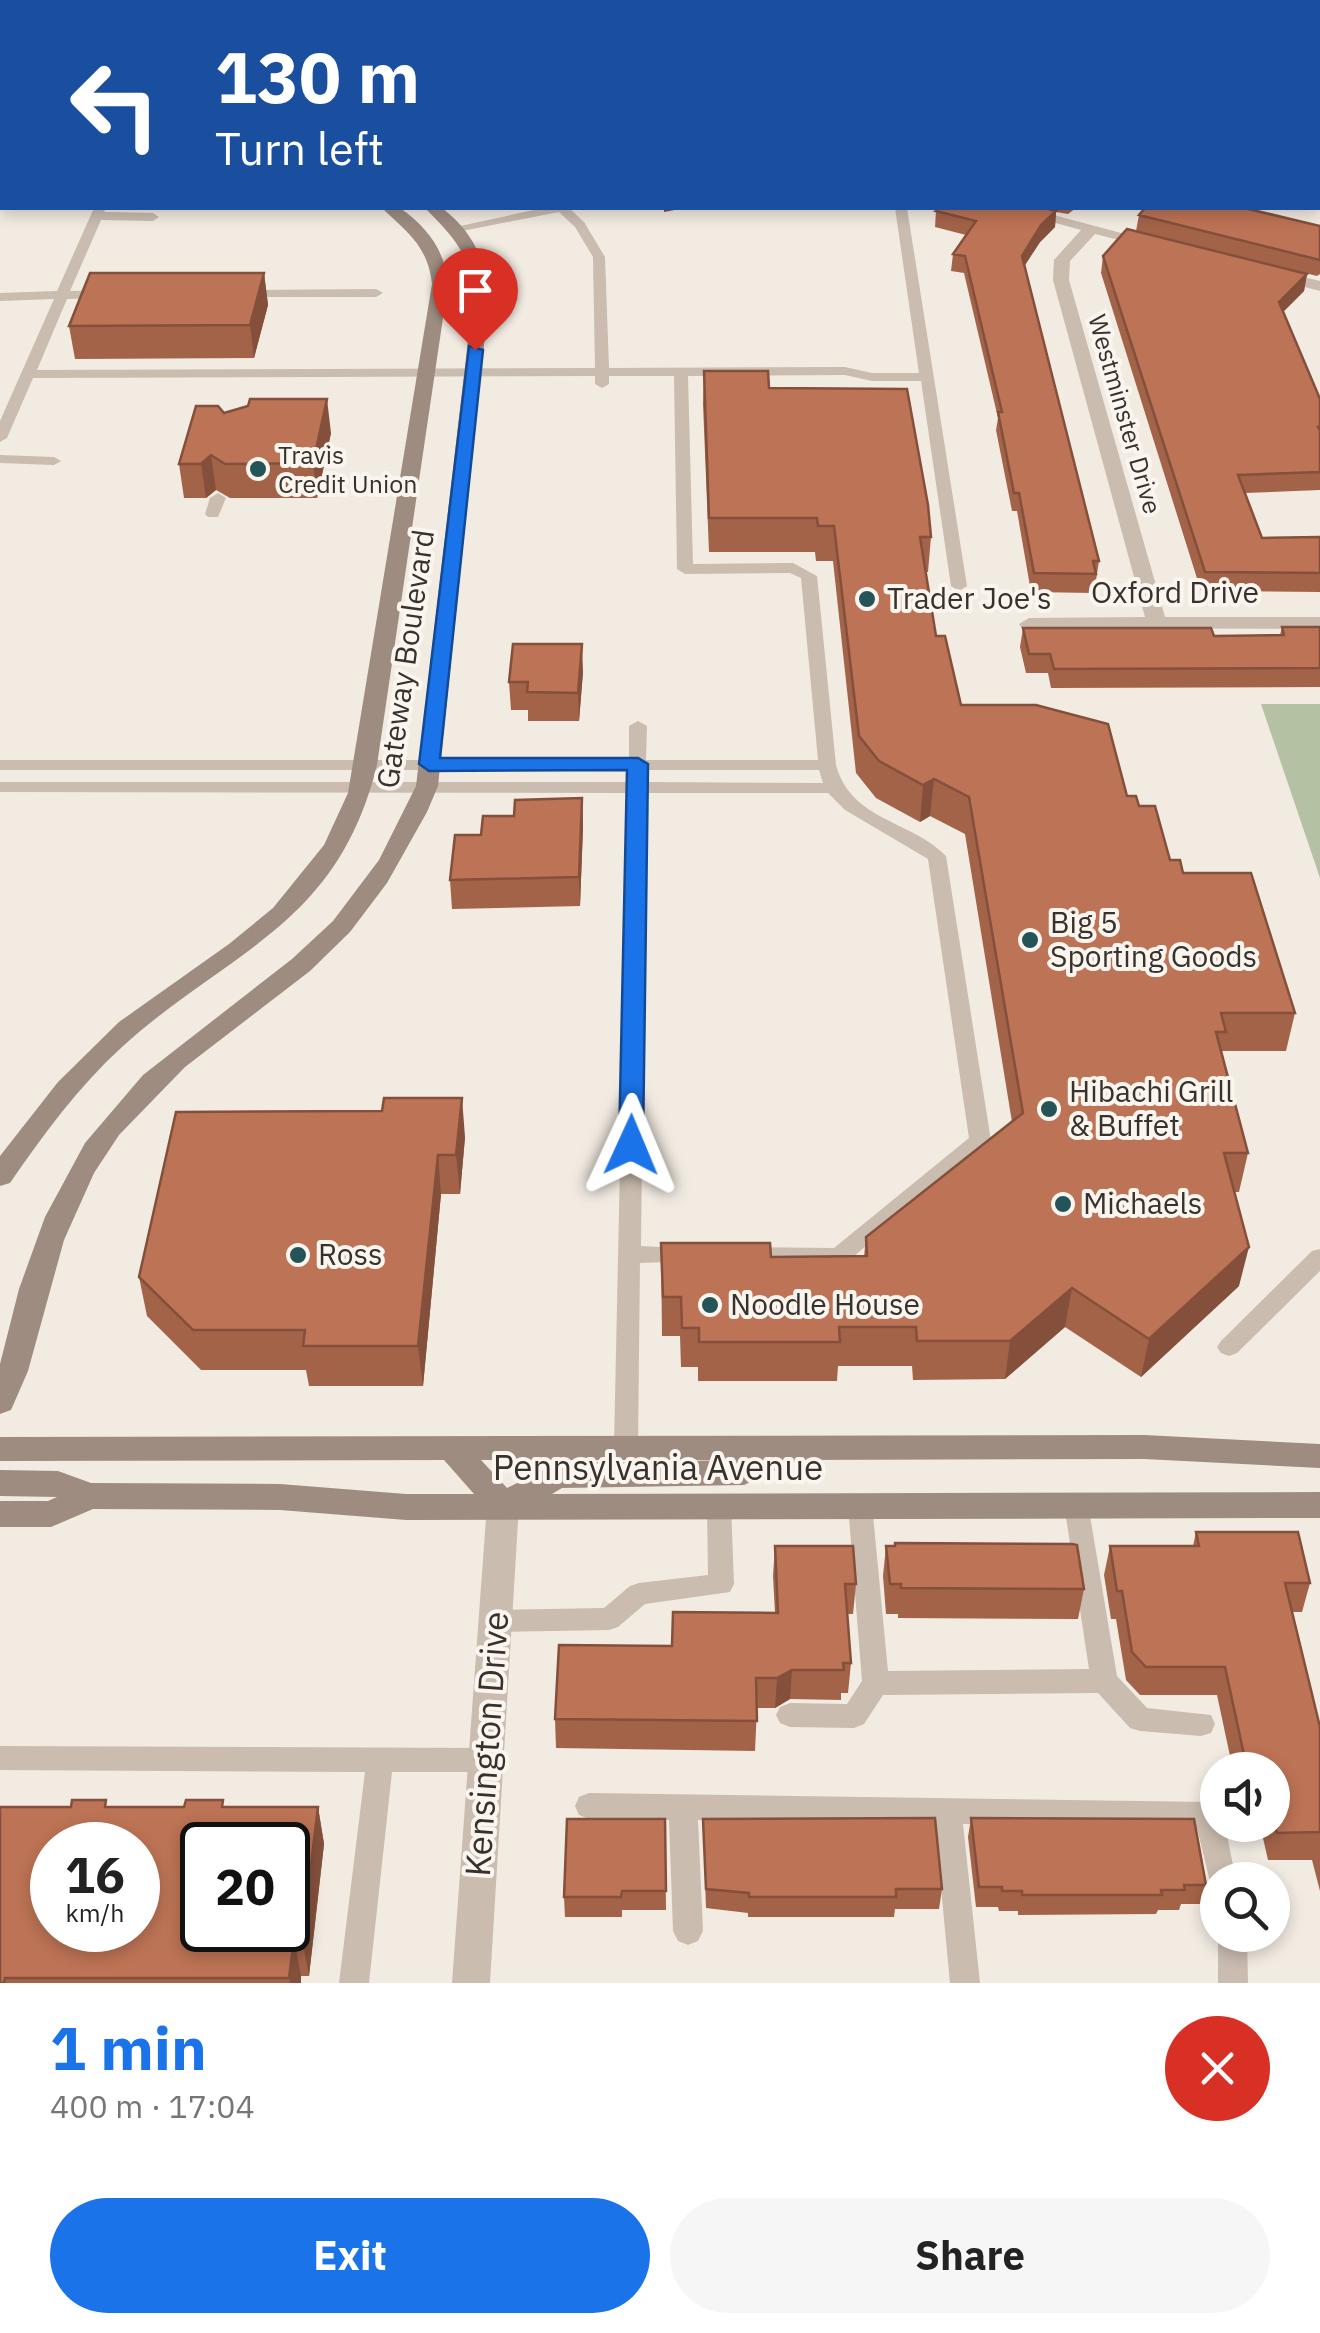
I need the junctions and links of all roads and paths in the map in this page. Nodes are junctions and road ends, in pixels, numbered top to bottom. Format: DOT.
graph roads {
  1 [pos="393,210"];
  2 [pos="489,210"];
  3 [pos="537,210"];
  4 [pos="562,210"];
  5 [pos="901,210"];
  6 [pos="1018,210"];
  7 [pos="98,212"];
  8 [pos="153,217"];
  9 [pos="446,218"];
  10 [pos="1092,228"];
  11 [pos="1168,247"];
  12 [pos="1263,271"];
  13 [pos="1320,286"];
  14 [pos="124,294"];
  15 [pos="232,294"];
  16 [pos="376,294"];
  17 [pos="62,296"];
  18 [pos="0,297"];
  19 [pos="928,377"];
  20 [pos="602,379"];
  21 [pos="681,379"];
  22 [pos="25,380"];
  23 [pos="425,380"];
  24 [pos="472,380"];
  25 [pos="0,438"];
  26 [pos="0,460"];
  27 [pos="54,462"];
  28 [pos="959,586"];
  29 [pos="1320,622"];
  30 [pos="1029,624"];
  31 [pos="1157,624"];
  32 [pos="638,726"];
  33 [pos="638,764"];
  34 [pos="0,765"];
  35 [pos="827,765"];
  36 [pos="364,775"];
  37 [pos="428,775"];
  38 [pos="0,787"];
  39 [pos="637,787"];
  40 [pos="834,788"];
  41 [pos="0,1176"];
  42 [pos="629,1254"];
  43 [pos="1320,1257"];
  44 [pos="1229,1347"];
  45 [pos="0,1402"];
  46 [pos="626,1446"];
  47 [pos="796,1446"];
  48 [pos="450,1447"];
  49 [pos="0,1448"];
  50 [pos="1320,1456"];
  51 [pos="0,1483"];
  52 [pos="90,1496"];
  53 [pos="719,1504"];
  54 [pos="860,1504"];
  55 [pos="1076,1504"];
  56 [pos="1320,1504"];
  57 [pos="502,1505"];
  58 [pos="0,1514"];
  59 [pos="495,1621"];
  60 [pos="1104,1680"];
  61 [pos="876,1682"];
  62 [pos="790,1715"];
  63 [pos="1200,1724"];
  64 [pos="0,1758"];
  65 [pos="380,1760"];
  66 [pos="486,1760"];
  67 [pos="590,1806"];
  68 [pos="683,1807"];
  69 [pos="948,1811"];
  70 [pos="1218,1862"];
  71 [pos="688,1931"];
  72 [pos="1232,1952"];
  73 [pos="354,1983"];
  74 [pos="471,1983"];
  75 [pos="965,1983"];
  76 [pos="1233,1983"];
  1 -- 23 [label="street, Gateway Boulevard"];
  2 -- 9 [label="lane"];
  3 -- 9 [label="lane"];
  4 -- 20 [label="lane"];
  5 -- 19 [label="lane"];
  6 -- 10 [label="street"];
  7 -- 8 [label="lane"];
  7 -- 17 [label="lane"];
  9 -- 24 [label="street, Gateway Boulevard"];
  10 -- 11 [label="street"];
  10 -- 31 [label="street, Westminster Drive"];
  12 -- 13 [label="street"];
  14 -- 17 [label="lane"];
  15 -- 16 [label="lane"];
  17 -- 18 [label="lane"];
  17 -- 22 [label="lane"];
  19 -- 21 [label="lane"];
  19 -- 28 [label="lane"];
  20 -- 21 [label="lane"];
  20 -- 24 [label="lane"];
  21 -- 35 [label="lane"];
  22 -- 23 [label="lane"];
  22 -- 25 [label="lane"];
  23 -- 24 [label="lane"];
  23 -- 36 [label="street, Gateway Boulevard"];
  24 -- 37 [label="street, Gateway Boulevard"];
  26 -- 27 [label="lane"];
  29 -- 31 [label="street, Oxford Drive"];
  30 -- 31 [label="street, Oxford Drive"];
  32 -- 33 [label="lane"];
  33 -- 35 [label="lane"];
  33 -- 37 [label="lane"];
  33 -- 39 [label="lane"];
  34 -- 36 [label="lane"];
  35 -- 40 [label="lane"];
  36 -- 37 [label="lane"];
  36 -- 38 [label="lane"];
  36 -- 41 [label="street, Gateway Boulevard"];
  37 -- 39 [label="lane"];
  37 -- 45 [label="street, Gateway Boulevard"];
  39 -- 40 [label="lane"];
  39 -- 42 [label="lane"];
  40 -- 42 [label="lane"];
  42 -- 46 [label="lane"];
  43 -- 44 [label="lane"];
  46 -- 47 [label="street, Pennsylvania Avenue"];
  46 -- 48 [label="street, Pennsylvania Avenue"];
  47 -- 50 [label="street, Pennsylvania Avenue"];
  47 -- 57 [label="street"];
  48 -- 49 [label="street, Pennsylvania Avenue"];
  48 -- 57 [label="street"];
  51 -- 52 [label="street"];
  52 -- 57 [label="street, Pennsylvania Avenue"];
  52 -- 58 [label="street, Pennsylvania Avenue"];
  53 -- 54 [label="street, Pennsylvania Avenue"];
  53 -- 57 [label="street, Pennsylvania Avenue"];
  53 -- 59 [label="lane"];
  54 -- 55 [label="street, Pennsylvania Avenue"];
  54 -- 61 [label="lane"];
  55 -- 56 [label="street, Pennsylvania Avenue"];
  55 -- 60 [label="lane"];
  57 -- 59 [label="street, Kensington Drive"];
  59 -- 66 [label="street, Kensington Drive"];
  60 -- 61 [label="lane"];
  60 -- 63 [label="lane"];
  61 -- 62 [label="lane"];
  64 -- 65 [label="lane"];
  65 -- 66 [label="lane"];
  65 -- 73 [label="lane"];
  66 -- 74 [label="street, Kensington Drive"];
  67 -- 68 [label="lane"];
  68 -- 69 [label="lane"];
  68 -- 71 [label="lane"];
  69 -- 70 [label="lane"];
  69 -- 75 [label="lane"];
  72 -- 76 [label="lane"];
}
